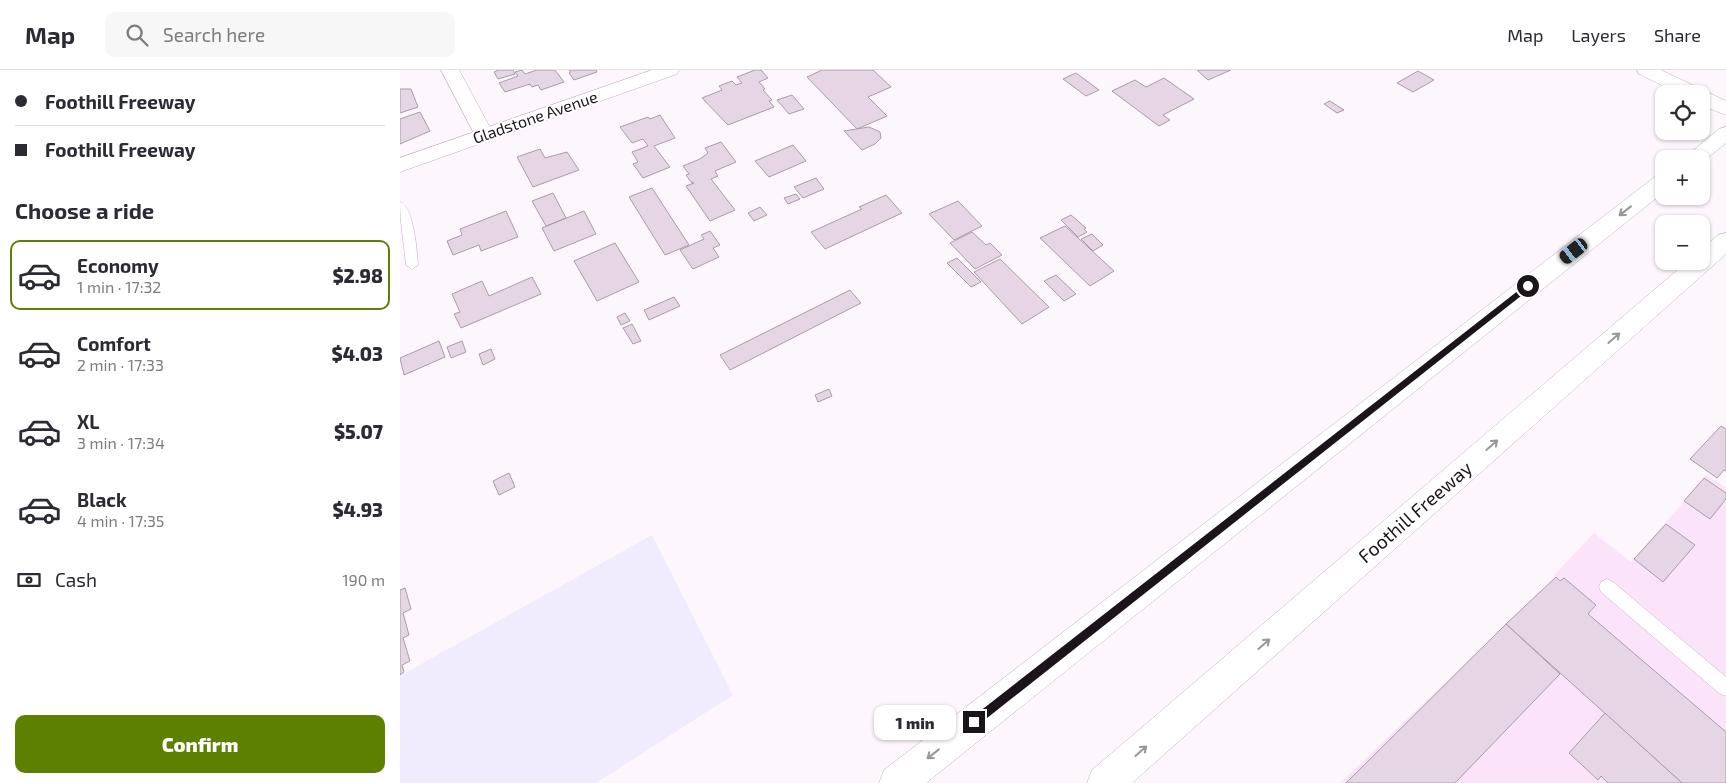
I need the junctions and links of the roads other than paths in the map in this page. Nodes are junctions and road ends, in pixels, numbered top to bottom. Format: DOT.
graph roads {
  1 [pos="450,70"];
  2 [pos="670,70"];
  3 [pos="1646,70"];
  4 [pos="1678,85"];
  5 [pos="1710,100"];
  6 [pos="1726,108"];
  7 [pos="1726,133"];
  8 [pos="484,134"];
  9 [pos="1704,150"];
  10 [pos="400,165"];
  11 [pos="1655,188"];
  12 [pos="400,206"];
  13 [pos="1726,242"];
  14 [pos="412,266"];
  15 [pos="1607,587"];
  16 [pos="1726,688"];
  17 [pos="896,783"];
  18 [pos="1105,783"];
  1 -- 8 [label="main road"];
  2 -- 8 [label="main road, Gladstone Avenue"];
  3 -- 4 [label="main road"];
  5 -- 6 [label="main road"];
  7 -- 9 [label="main road"];
  8 -- 10 [label="main road, Gladstone Avenue"];
  11 -- 17 [label="main road, one-way"];
  12 -- 14 [label="lane"];
  18 -- 13 [label="main road, Foothill Freeway, one-way"];
  15 -- 16 [label="lane"];
}
